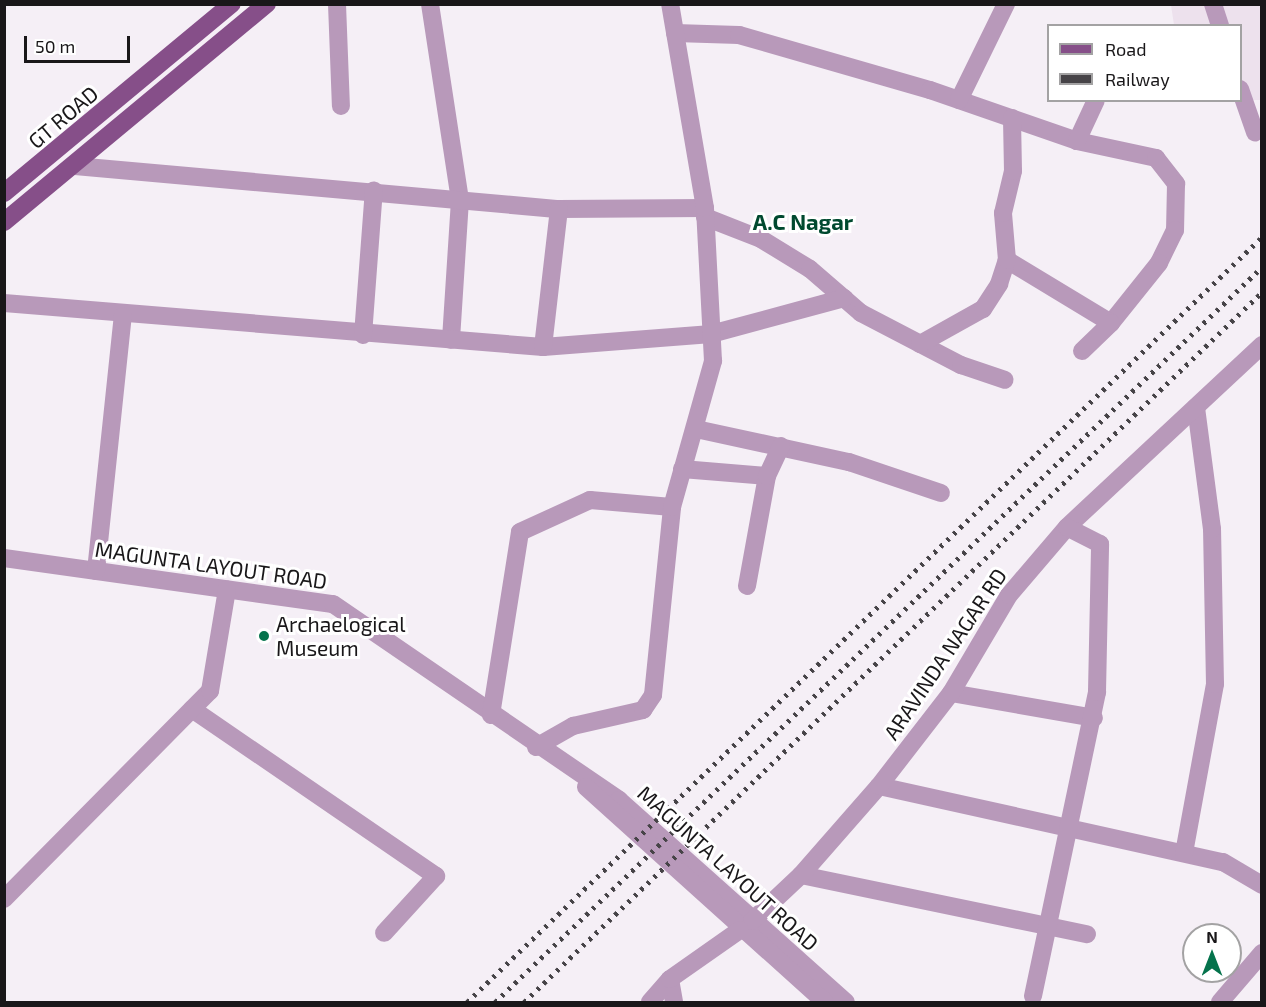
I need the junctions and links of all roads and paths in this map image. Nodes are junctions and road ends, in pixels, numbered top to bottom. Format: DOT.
graph roads {
  1 [pos="232,4"];
  2 [pos="267,4"];
  3 [pos="338,4"];
  4 [pos="430,4"];
  5 [pos="670,4"];
  6 [pos="1006,4"];
  7 [pos="1213,4"];
  8 [pos="1219,24"];
  9 [pos="675,33"];
  10 [pos="1242,95"];
  11 [pos="959,100"];
  12 [pos="1095,102"];
  13 [pos="341,106"];
  14 [pos="1012,118"];
  15 [pos="1255,132"];
  16 [pos="1077,141"];
  17 [pos="75,166"];
  18 [pos="374,190"];
  19 [pos="4,193"];
  20 [pos="460,200"];
  21 [pos="559,209"];
  22 [pos="705,212"];
  23 [pos="4,222"];
  24 [pos="1007,260"];
  25 [pos="844,298"];
  26 [pos="4,303"];
  27 [pos="123,316"];
  28 [pos="1111,322"];
  29 [pos="711,334"];
  30 [pos="363,335"];
  31 [pos="451,340"];
  32 [pos="920,344"];
  33 [pos="543,347"];
  34 [pos="1082,351"];
  35 [pos="1257,357"];
  36 [pos="1005,380"];
  37 [pos="1196,407"];
  38 [pos="696,429"];
  39 [pos="781,446"];
  40 [pos="682,469"];
  41 [pos="767,476"];
  42 [pos="941,493"];
  43 [pos="672,507"];
  44 [pos="1067,528"];
  45 [pos="4,558"];
  46 [pos="96,571"];
  47 [pos="747,586"];
  48 [pos="226,589"];
  49 [pos="951,693"];
  50 [pos="192,709"];
  51 [pos="491,715"];
  52 [pos="1094,718"];
  53 [pos="536,747"];
  54 [pos="879,786"];
  55 [pos="1071,829"];
  56 [pos="1184,853"];
  57 [pos="801,875"];
  58 [pos="1262,885"];
  59 [pos="8,889"];
  60 [pos="746,925"];
  61 [pos="1047,927"];
  62 [pos="384,933"];
  63 [pos="1086,934"];
  64 [pos="1262,952"];
  65 [pos="670,979"];
  66 [pos="1033,996"];
  67 [pos="650,1002"];
  68 [pos="674,1002"];
  69 [pos="825,1002"];
  70 [pos="846,1002"];
  71 [pos="1220,1002"];
  1 -- 19 [label="main road, GT ROAD"];
  2 -- 17 [label="main road"];
  3 -- 13 [label="street"];
  4 -- 20 [label="street"];
  5 -- 9 [label="street"];
  6 -- 11 [label="street"];
  7 -- 8 [label="street"];
  9 -- 11 [label="street"];
  9 -- 22 [label="street"];
  10 -- 15 [label="street"];
  11 -- 14 [label="street"];
  12 -- 16 [label="street"];
  14 -- 16 [label="street"];
  14 -- 24 [label="street"];
  16 -- 28 [label="street"];
  17 -- 18 [label="street"];
  17 -- 23 [label="main road"];
  18 -- 20 [label="street"];
  18 -- 30 [label="street"];
  20 -- 21 [label="street"];
  20 -- 31 [label="street"];
  21 -- 22 [label="street"];
  21 -- 33 [label="street"];
  22 -- 25 [label="street"];
  22 -- 29 [label="street"];
  24 -- 28 [label="street"];
  24 -- 32 [label="street"];
  25 -- 29 [label="street"];
  25 -- 32 [label="street"];
  26 -- 27 [label="street"];
  27 -- 30 [label="street"];
  27 -- 46 [label="street"];
  28 -- 34 [label="street"];
  29 -- 33 [label="street"];
  29 -- 38 [label="street"];
  30 -- 31 [label="street"];
  31 -- 33 [label="street"];
  32 -- 36 [label="street"];
  35 -- 37 [label="street, ARAVINDA NAGAR RD"];
  37 -- 44 [label="street, ARAVINDA NAGAR RD"];
  37 -- 56 [label="street"];
  38 -- 39 [label="street"];
  38 -- 40 [label="street"];
  39 -- 41 [label="street"];
  39 -- 42 [label="street"];
  40 -- 41 [label="street"];
  40 -- 43 [label="street"];
  41 -- 47 [label="street"];
  43 -- 51 [label="street"];
  43 -- 53 [label="street"];
  44 -- 49 [label="street, ARAVINDA NAGAR RD"];
  44 -- 52 [label="street"];
  45 -- 46 [label="street, MAGUNTA LAYOUT ROAD"];
  46 -- 48 [label="street, MAGUNTA LAYOUT ROAD"];
  48 -- 50 [label="street"];
  48 -- 51 [label="street, MAGUNTA LAYOUT ROAD"];
  49 -- 52 [label="street"];
  49 -- 54 [label="street, ARAVINDA NAGAR RD"];
  50 -- 59 [label="street"];
  50 -- 62 [label="street"];
  51 -- 53 [label="street, MAGUNTA LAYOUT ROAD"];
  52 -- 55 [label="street"];
  53 -- 60 [label="street, MAGUNTA LAYOUT ROAD"];
  54 -- 55 [label="street"];
  54 -- 57 [label="street, ARAVINDA NAGAR RD"];
  55 -- 56 [label="street"];
  55 -- 61 [label="street"];
  56 -- 58 [label="street"];
  57 -- 60 [label="street, ARAVINDA NAGAR RD"];
  57 -- 61 [label="street"];
  60 -- 65 [label="street, ARAVINDA NAGAR RD"];
  60 -- 69 [label="street, MAGUNTA LAYOUT ROAD"];
  60 -- 70 [label="street, MAGUNTA LAYOUT ROAD"];
  61 -- 63 [label="street"];
  61 -- 66 [label="street"];
  64 -- 71 [label="street"];
  65 -- 67 [label="street, ARAVINDA NAGAR RD"];
  65 -- 68 [label="street"];
}
